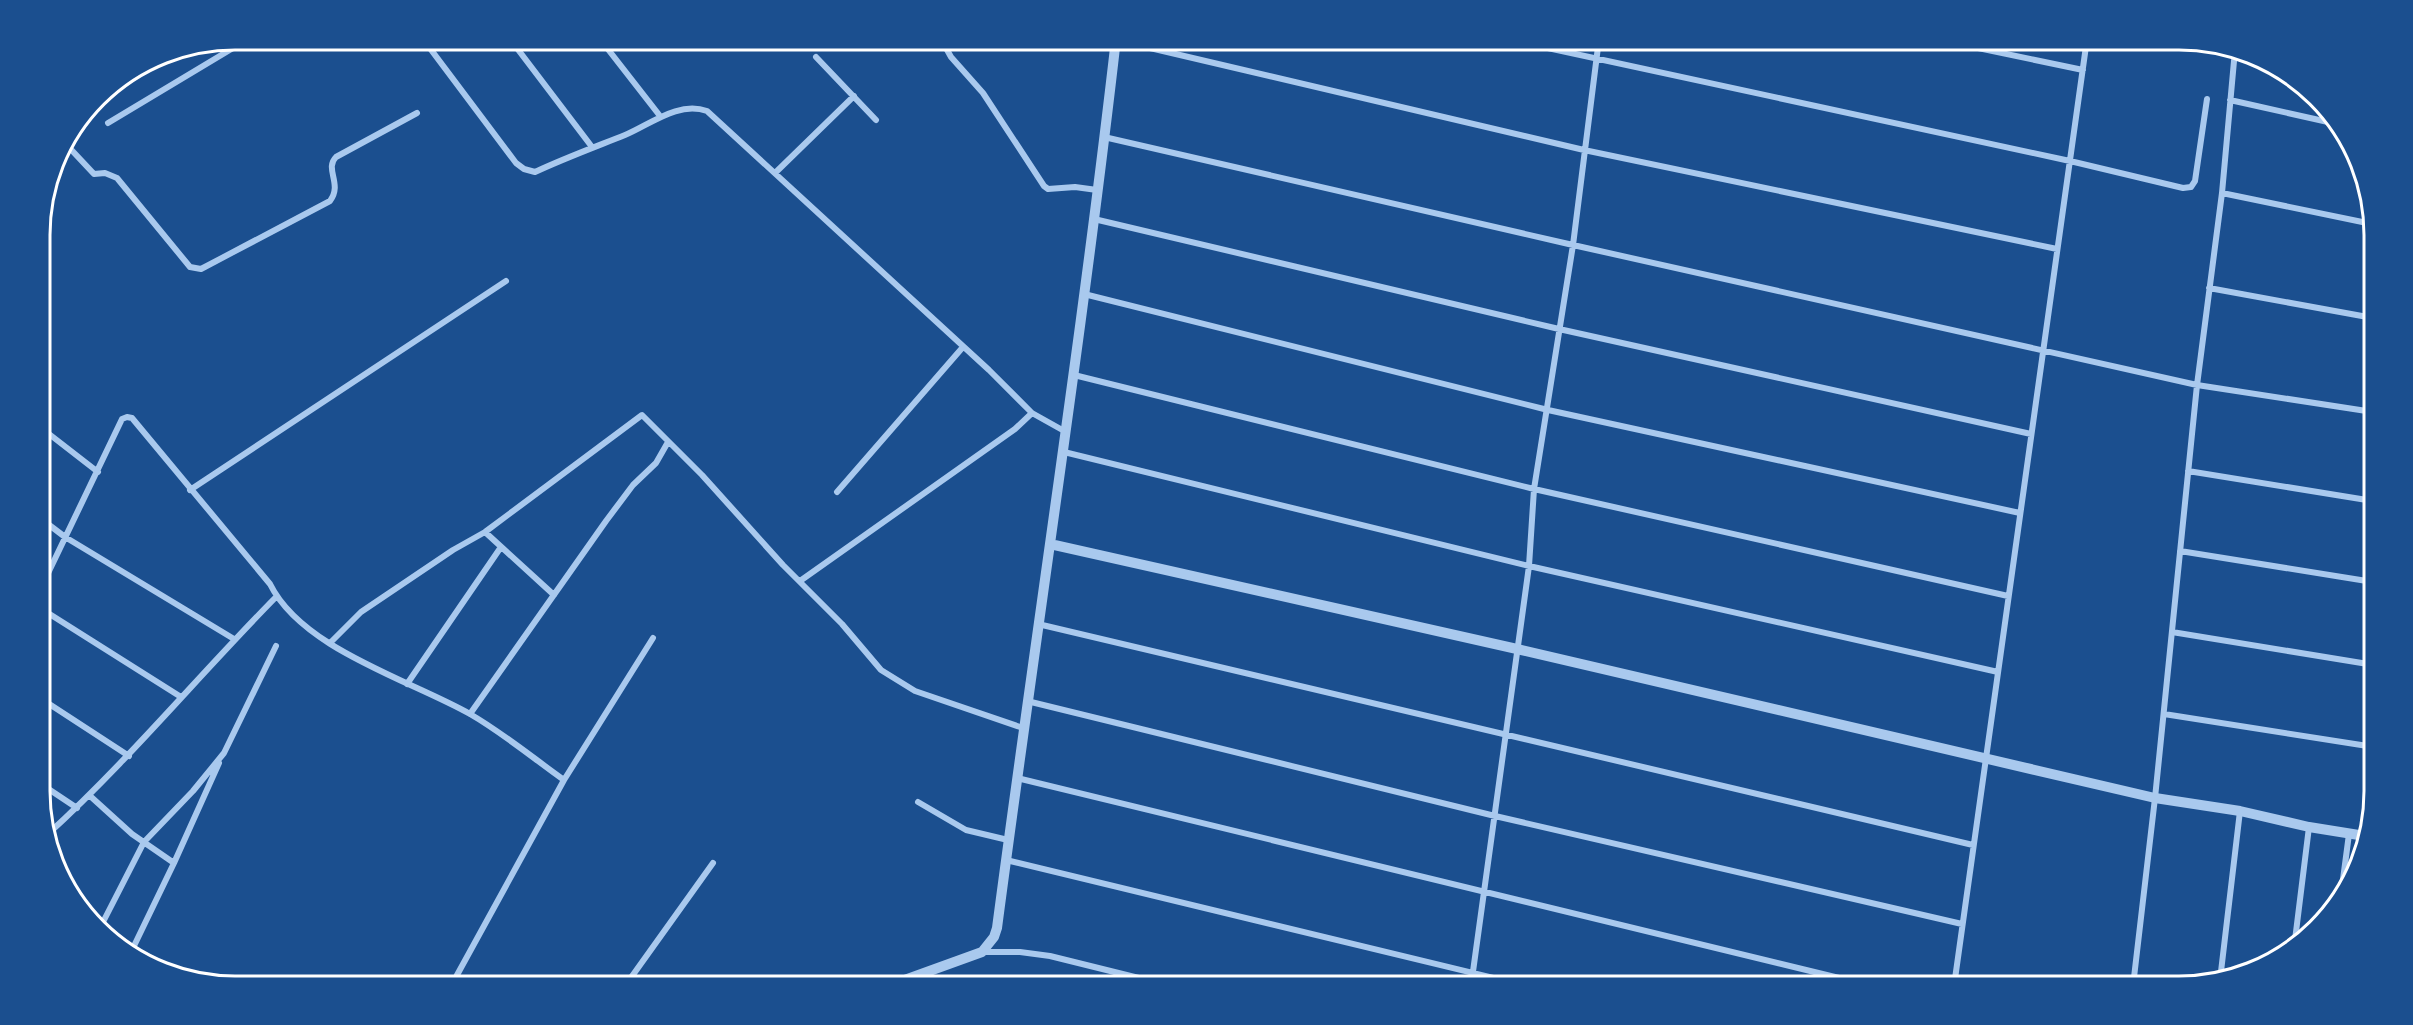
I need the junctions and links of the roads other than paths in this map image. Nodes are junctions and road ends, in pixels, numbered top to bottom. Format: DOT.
graph roads {
  1 [pos="230,50"];
  2 [pos="431,50"];
  3 [pos="518,50"];
  4 [pos="609,50"];
  5 [pos="947,50"];
  6 [pos="1115,50"];
  7 [pos="1159,50"];
  8 [pos="1558,50"];
  9 [pos="1597,50"];
  10 [pos="1988,50"];
  11 [pos="2086,50"];
  12 [pos="816,57"];
  13 [pos="1596,58"];
  14 [pos="2234,58"];
  15 [pos="2083,70"];
  16 [pos="854,96"];
  17 [pos="2207,99"];
  18 [pos="2230,100"];
  19 [pos="417,113"];
  20 [pos="660,116"];
  21 [pos="876,120"];
  22 [pos="2324,121"];
  23 [pos="108,123"];
  24 [pos="1104,137"];
  25 [pos="592,147"];
  26 [pos="71,149"];
  27 [pos="1584,150"];
  28 [pos="2070,161"];
  29 [pos="775,173"];
  30 [pos="1097,190"];
  31 [pos="2222,193"];
  32 [pos="1094,219"];
  33 [pos="2363,222"];
  34 [pos="1573,245"];
  35 [pos="2057,249"];
  36 [pos="506,281"];
  37 [pos="2209,288"];
  38 [pos="1084,294"];
  39 [pos="2364,316"];
  40 [pos="1559,329"];
  41 [pos="963,347"];
  42 [pos="2043,350"];
  43 [pos="1074,375"];
  44 [pos="2197,385"];
  45 [pos="1548,410"];
  46 [pos="2364,411"];
  47 [pos="1032,413"];
  48 [pos="1066,432"];
  49 [pos="2031,434"];
  50 [pos="50,435"];
  51 [pos="668,442"];
  52 [pos="1064,452"];
  53 [pos="2188,471"];
  54 [pos="98,472"];
  55 [pos="1534,489"];
  56 [pos="190,490"];
  57 [pos="837,492"];
  58 [pos="2364,500"];
  59 [pos="2020,513"];
  60 [pos="50,526"];
  61 [pos="484,532"];
  62 [pos="65,537"];
  63 [pos="1050,543"];
  64 [pos="501,547"];
  65 [pos="2180,551"];
  66 [pos="1529,566"];
  67 [pos="50,569"];
  68 [pos="800,581"];
  69 [pos="2364,581"];
  70 [pos="554,595"];
  71 [pos="2008,596"];
  72 [pos="276,597"];
  73 [pos="50,614"];
  74 [pos="1037,624"];
  75 [pos="2172,632"];
  76 [pos="653,638"];
  77 [pos="234,639"];
  78 [pos="330,643"];
  79 [pos="276,646"];
  80 [pos="1517,649"];
  81 [pos="2364,662"];
  82 [pos="1998,672"];
  83 [pos="407,684"];
  84 [pos="182,697"];
  85 [pos="1027,701"];
  86 [pos="50,705"];
  87 [pos="470,714"];
  88 [pos="2164,714"];
  89 [pos="1023,729"];
  90 [pos="1505,735"];
  91 [pos="2364,745"];
  92 [pos="224,753"];
  93 [pos="129,756"];
  94 [pos="1986,759"];
  95 [pos="1017,778"];
  96 [pos="564,780"];
  97 [pos="50,790"];
  98 [pos="89,795"];
  99 [pos="2155,798"];
  100 [pos="918,802"];
  101 [pos="77,808"];
  102 [pos="2240,811"];
  103 [pos="1495,816"];
  104 [pos="2309,827"];
  105 [pos="54,829"];
  106 [pos="2349,834"];
  107 [pos="2358,835"];
  108 [pos="1008,840"];
  109 [pos="144,842"];
  110 [pos="1973,845"];
  111 [pos="1006,860"];
  112 [pos="174,863"];
  113 [pos="713,863"];
  114 [pos="2344,872"];
  115 [pos="1484,892"];
  116 [pos="104,921"];
  117 [pos="1962,924"];
  118 [pos="2296,933"];
  119 [pos="134,946"];
  120 [pos="982,951"];
  121 [pos="2221,970"];
  122 [pos="1473,974"];
  123 [pos="1479,975"];
  124 [pos="1827,975"];
  125 [pos="1955,975"];
  126 [pos="2134,975"];
  127 [pos="457,976"];
  128 [pos="632,976"];
  129 [pos="916,976"];
  130 [pos="1129,976"];
  1 -- 23 [label="street"];
  2 -- 25 [label="street"];
  3 -- 25 [label="street"];
  4 -- 20 [label="street"];
  5 -- 30 [label="street"];
  6 -- 24 [label="street"];
  7 -- 27 [label="street"];
  8 -- 13 [label="street"];
  9 -- 13 [label="street"];
  10 -- 15 [label="street"];
  11 -- 15 [label="street"];
  12 -- 16 [label="street"];
  13 -- 27 [label="street"];
  13 -- 28 [label="street"];
  14 -- 18 [label="street"];
  15 -- 28 [label="street"];
  16 -- 21 [label="street"];
  16 -- 29 [label="street"];
  17 -- 28 [label="street"];
  18 -- 22 [label="street"];
  18 -- 31 [label="street"];
  19 -- 26 [label="street"];
  20 -- 25 [label="street"];
  20 -- 29 [label="street"];
  24 -- 30 [label="street"];
  24 -- 34 [label="street"];
  27 -- 34 [label="street"];
  27 -- 35 [label="street"];
  28 -- 35 [label="street"];
  29 -- 41 [label="street"];
  30 -- 32 [label="street"];
  31 -- 33 [label="street"];
  31 -- 37 [label="street"];
  32 -- 38 [label="street"];
  32 -- 40 [label="street"];
  34 -- 40 [label="street"];
  34 -- 42 [label="street"];
  35 -- 42 [label="street"];
  36 -- 56 [label="street"];
  37 -- 39 [label="street"];
  37 -- 44 [label="street"];
  38 -- 43 [label="street"];
  38 -- 45 [label="street"];
  40 -- 45 [label="street"];
  40 -- 49 [label="street"];
  41 -- 47 [label="street"];
  41 -- 57 [label="street"];
  42 -- 44 [label="street"];
  42 -- 49 [label="street"];
  43 -- 48 [label="street"];
  43 -- 55 [label="street"];
  44 -- 46 [label="street"];
  44 -- 53 [label="street"];
  45 -- 55 [label="street"];
  45 -- 59 [label="street"];
  47 -- 48 [label="street"];
  47 -- 68 [label="street"];
  48 -- 52 [label="street"];
  49 -- 59 [label="street"];
  50 -- 54 [label="street"];
  51 -- 61 [label="street"];
  51 -- 68 [label="street"];
  51 -- 70 [label="street"];
  52 -- 63 [label="street"];
  52 -- 66 [label="street"];
  53 -- 58 [label="street"];
  53 -- 65 [label="street"];
  54 -- 56 [label="street"];
  54 -- 62 [label="street"];
  55 -- 66 [label="street"];
  55 -- 71 [label="street"];
  56 -- 72 [label="street"];
  59 -- 71 [label="street"];
  60 -- 62 [label="street"];
  61 -- 64 [label="street"];
  61 -- 78 [label="street"];
  62 -- 67 [label="street"];
  62 -- 77 [label="street"];
  63 -- 74 [label="street"];
  63 -- 80 [label="street"];
  64 -- 70 [label="street"];
  64 -- 83 [label="street"];
  65 -- 69 [label="street"];
  65 -- 75 [label="street"];
  66 -- 80 [label="street"];
  66 -- 82 [label="street"];
  68 -- 89 [label="street"];
  70 -- 87 [label="street"];
  71 -- 82 [label="street"];
  72 -- 77 [label="street"];
  72 -- 78 [label="street"];
  73 -- 84 [label="street"];
  74 -- 85 [label="street"];
  74 -- 90 [label="street"];
  75 -- 81 [label="street"];
  75 -- 88 [label="street"];
  76 -- 96 [label="street"];
  77 -- 84 [label="street"];
  78 -- 83 [label="street"];
  79 -- 92 [label="street"];
  80 -- 90 [label="street"];
  80 -- 94 [label="street"];
  82 -- 94 [label="street"];
  83 -- 87 [label="street"];
  84 -- 93 [label="street"];
  85 -- 89 [label="street"];
  85 -- 103 [label="street"];
  86 -- 93 [label="street"];
  87 -- 96 [label="street"];
  88 -- 91 [label="street"];
  88 -- 99 [label="street"];
  89 -- 95 [label="street"];
  90 -- 103 [label="street"];
  90 -- 110 [label="street"];
  92 -- 109 [label="street"];
  92 -- 112 [label="street"];
  93 -- 98 [label="street"];
  94 -- 99 [label="street"];
  94 -- 110 [label="street"];
  95 -- 108 [label="street"];
  95 -- 115 [label="street"];
  96 -- 127 [label="street"];
  97 -- 101 [label="street"];
  98 -- 101 [label="street"];
  98 -- 109 [label="street"];
  99 -- 102 [label="street"];
  99 -- 126 [label="street"];
  100 -- 108 [label="street"];
  101 -- 105 [label="street"];
  102 -- 104 [label="street"];
  102 -- 121 [label="street"];
  103 -- 115 [label="street"];
  103 -- 117 [label="street"];
  104 -- 106 [label="street"];
  104 -- 118 [label="street"];
  106 -- 107 [label="street"];
  106 -- 114 [label="street"];
  108 -- 111 [label="street"];
  109 -- 112 [label="street"];
  109 -- 116 [label="street"];
  110 -- 117 [label="street"];
  111 -- 120 [label="street"];
  111 -- 122 [label="street"];
  112 -- 119 [label="street"];
  113 -- 128 [label="street"];
  115 -- 122 [label="street"];
  115 -- 124 [label="street"];
  117 -- 125 [label="street"];
  120 -- 129 [label="street"];
  120 -- 130 [label="street"];
  122 -- 123 [label="street"];
}
